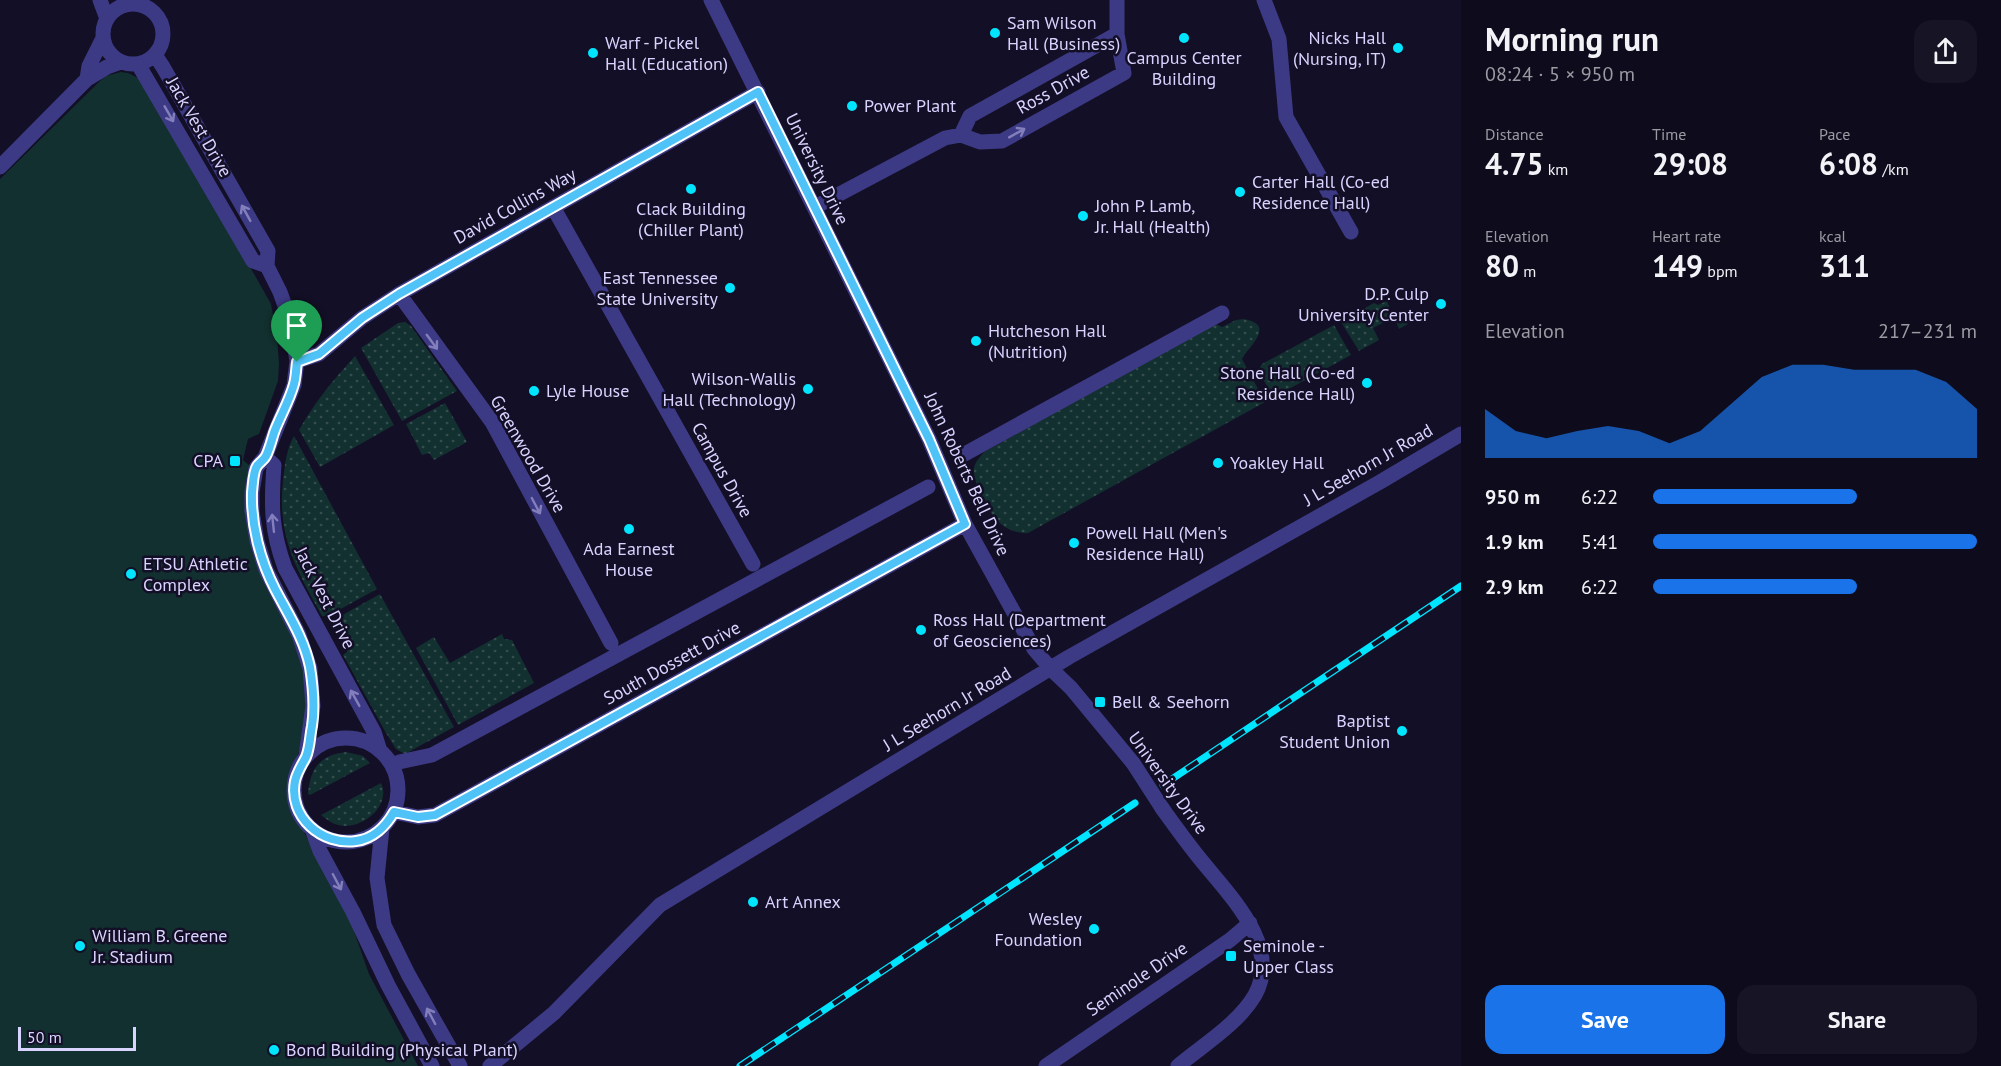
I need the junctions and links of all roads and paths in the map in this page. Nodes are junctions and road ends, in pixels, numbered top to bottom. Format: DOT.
graph roads {
  1 [pos="100,0"];
  2 [pos="711,0"];
  3 [pos="1117,0"];
  4 [pos="1264,0"];
  5 [pos="126,2"];
  6 [pos="107,19"];
  7 [pos="1117,34"];
  8 [pos="102,38"];
  9 [pos="155,55"];
  10 [pos="121,62"];
  11 [pos="138,64"];
  12 [pos="87,79"];
  13 [pos="758,92"];
  14 [pos="961,135"];
  15 [pos="0,167"];
  16 [pos="553,207"];
  17 [pos="815,207"];
  18 [pos="1351,232"];
  19 [pos="267,266"];
  20 [pos="399,294"];
  21 [pos="1222,313"];
  22 [pos="888,356"];
  23 [pos="297,362"];
  24 [pos="1461,434"];
  25 [pos="961,456"];
  26 [pos="266,457"];
  27 [pos="928,487"];
  28 [pos="965,524"];
  29 [pos="753,564"];
  30 [pos="611,643"];
  31 [pos="1051,669"];
  32 [pos="381,751"];
  33 [pos="306,756"];
  34 [pos="399,762"];
  35 [pos="394,812"];
  36 [pos="382,828"];
  37 [pos="312,829"];
  38 [pos="1250,924"];
  39 [pos="432,1066"];
  40 [pos="460,1066"];
  41 [pos="490,1066"];
  42 [pos="1046,1066"];
  43 [pos="1178,1066"];
  1 -- 6 [label="street"];
  2 -- 13 [label="street, University Drive"];
  3 -- 7 [label="street, Ross Drive"];
  4 -- 18 [label="street"];
  5 -- 6 [label="street"];
  5 -- 9 [label="street"];
  6 -- 8 [label="street"];
  7 -- 14 [label="street, Ross Drive"];
  14 -- 7 [label="street, Ross Drive, one-way"];
  8 -- 10 [label="street"];
  8 -- 12 [label="street"];
  9 -- 11 [label="street"];
  19 -- 9 [label="street, Jack Vest Drive, one-way"];
  10 -- 11 [label="street"];
  10 -- 12 [label="street"];
  11 -- 19 [label="street, Jack Vest Drive, one-way"];
  12 -- 15 [label="street"];
  13 -- 16 [label="street, David Collins Way"];
  13 -- 17 [label="street, University Drive"];
  14 -- 17 [label="street"];
  16 -- 20 [label="street, David Collins Way"];
  16 -- 29 [label="street, Campus Drive"];
  17 -- 22 [label="street, University Drive"];
  19 -- 23 [label="street, Jack Vest Drive"];
  20 -- 23 [label="street, David Collins Way"];
  20 -- 30 [label="street, Greenwood Drive, one-way"];
  21 -- 25 [label="street"];
  22 -- 28 [label="street, John Roberts Bell Drive"];
  23 -- 26 [label="street, Jack Vest Drive"];
  24 -- 31 [label="street, J L Seehorn Jr Road"];
  32 -- 26 [label="street, Jack Vest Drive, one-way"];
  26 -- 33 [label="street, Jack Vest Drive"];
  27 -- 34 [label="street"];
  28 -- 31 [label="street, John Roberts Bell Drive"];
  28 -- 35 [label="street, South Dossett Drive"];
  31 -- 38 [label="street, University Drive, bridge"];
  31 -- 41 [label="street, J L Seehorn Jr Road"];
  32 -- 33 [label="street"];
  32 -- 35 [label="street"];
  33 -- 37 [label="street"];
  35 -- 36 [label="street"];
  36 -- 37 [label="street"];
  40 -- 36 [label="street, one-way"];
  37 -- 39 [label="street, one-way"];
  38 -- 42 [label="street, Seminole Drive"];
  38 -- 43 [label="street, University Drive"];
}
